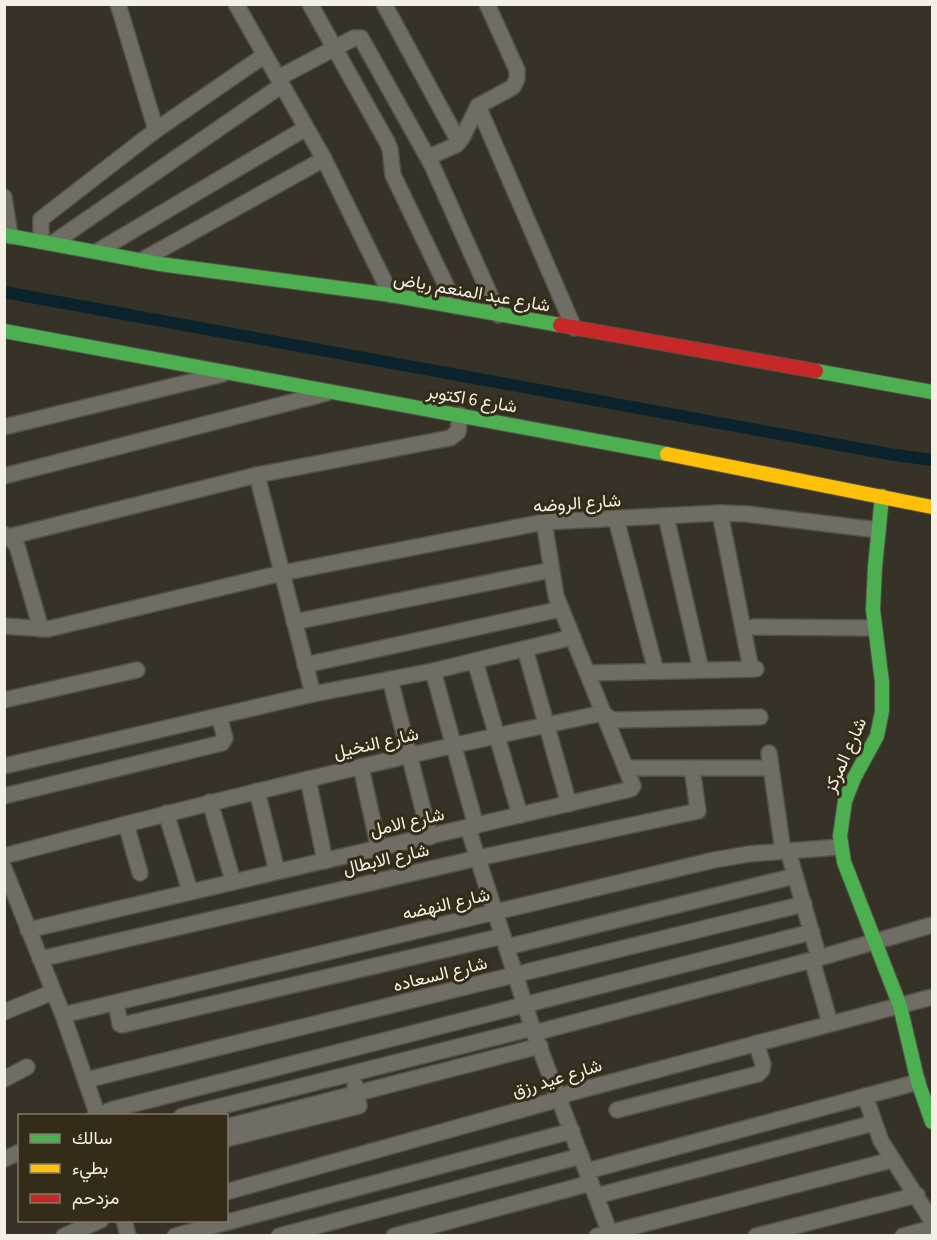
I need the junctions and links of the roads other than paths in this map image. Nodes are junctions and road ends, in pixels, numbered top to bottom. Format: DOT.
graph roads {
  1 [pos="118,4"];
  2 [pos="236,4"];
  3 [pos="310,4"];
  4 [pos="384,4"];
  5 [pos="487,4"];
  6 [pos="335,48"];
  7 [pos="265,55"];
  8 [pos="280,81"];
  9 [pos="478,106"];
  10 [pos="306,128"];
  11 [pos="156,130"];
  12 [pos="459,142"];
  13 [pos="429,157"];
  14 [pos="324,159"];
  15 [pos="4,197"];
  16 [pos="7,235"];
  17 [pos="47,242"];
  18 [pos="98,251"];
  19 [pos="142,260"];
  20 [pos="392,295"];
  21 [pos="456,306"];
  22 [pos="499,315"];
  23 [pos="574,328"];
  24 [pos="4,331"];
  25 [pos="223,374"];
  26 [pos="330,392"];
  27 [pos="933,392"];
  28 [pos="460,415"];
  29 [pos="4,428"];
  30 [pos="257,475"];
  31 [pos="4,476"];
  32 [pos="882,496"];
  33 [pos="933,507"];
  34 [pos="720,513"];
  35 [pos="666,516"];
  36 [pos="616,519"];
  37 [pos="544,522"];
  38 [pos="878,530"];
  39 [pos="6,536"];
  40 [pos="551,570"];
  41 [pos="282,573"];
  42 [pos="561,609"];
  43 [pos="294,622"];
  44 [pos="4,626"];
  45 [pos="754,627"];
  46 [pos="874,628"];
  47 [pos="41,629"];
  48 [pos="573,637"];
  49 [pos="525,649"];
  50 [pos="475,661"];
  51 [pos="305,665"];
  52 [pos="137,670"];
  53 [pos="701,670"];
  54 [pos="433,671"];
  55 [pos="656,671"];
  56 [pos="588,672"];
  57 [pos="390,679"];
  58 [pos="313,694"];
  59 [pos="4,700"];
  60 [pos="603,713"];
  61 [pos="219,716"];
  62 [pos="760,717"];
  63 [pos="547,725"];
  64 [pos="497,735"];
  65 [pos="453,745"];
  66 [pos="410,755"];
  67 [pos="4,766"];
  68 [pos="361,767"];
  69 [pos="692,768"];
  70 [pos="626,769"];
  71 [pos="308,779"];
  72 [pos="257,791"];
  73 [pos="4,796"];
  74 [pos="210,802"];
  75 [pos="569,804"];
  76 [pos="166,813"];
  77 [pos="520,815"];
  78 [pos="126,824"];
  79 [pos="472,827"];
  80 [pos="430,837"];
  81 [pos="840,847"];
  82 [pos="379,849"];
  83 [pos="786,851"];
  84 [pos="4,856"];
  85 [pos="478,858"];
  86 [pos="325,861"];
  87 [pos="4,868"];
  88 [pos="277,871"];
  89 [pos="140,873"];
  90 [pos="795,876"];
  91 [pos="233,881"];
  92 [pos="190,891"];
  93 [pos="804,904"];
  94 [pos="496,913"];
  95 [pos="933,925"];
  96 [pos="28,930"];
  97 [pos="812,932"];
  98 [pos="505,942"];
  99 [pos="875,942"];
  100 [pos="40,959"];
  101 [pos="815,959"];
  102 [pos="516,976"];
  103 [pos="53,992"];
  104 [pos="933,997"];
  105 [pos="116,1003"];
  106 [pos="525,1004"];
  107 [pos="900,1006"];
  108 [pos="4,1012"];
  109 [pos="63,1016"];
  110 [pos="830,1023"];
  111 [pos="535,1036"];
  112 [pos="756,1043"];
  113 [pos="27,1067"];
  114 [pos="352,1073"];
  115 [pos="4,1079"];
  116 [pos="86,1080"];
  117 [pos="918,1082"];
  118 [pos="357,1094"];
  119 [pos="865,1096"];
  120 [pos="560,1098"];
  121 [pos="617,1110"];
  122 [pos="97,1114"];
  123 [pos="101,1114"];
  124 [pos="187,1114"];
  125 [pos="933,1122"];
  126 [pos="874,1123"];
  127 [pos="228,1126"];
  128 [pos="572,1131"];
  129 [pos="228,1138"];
  130 [pos="18,1153"];
  131 [pos="581,1156"];
  132 [pos="4,1159"];
  133 [pos="892,1160"];
  134 [pos="592,1183"];
  135 [pos="228,1191"];
  136 [pos="917,1195"];
  137 [pos="933,1221"];
  138 [pos="99,1222"];
  139 [pos="228,1222"];
  140 [pos="228,1222"];
  141 [pos="933,1228"];
  142 [pos="606,1234"];
  143 [pos="64,1236"];
  144 [pos="175,1236"];
  145 [pos="279,1236"];
  146 [pos="394,1236"];
  147 [pos="756,1236"];
  148 [pos="903,1236"];
  1 -- 11 [label="street"];
  2 -- 7 [label="street"];
  3 -- 6 [label="street"];
  4 -- 12 [label="street"];
  5 -- 9 [label="street"];
  6 -- 8 [label="street"];
  6 -- 13 [label="street"];
  6 -- 21 [label="street"];
  7 -- 8 [label="street"];
  7 -- 11 [label="street"];
  8 -- 10 [label="street"];
  8 -- 17 [label="street"];
  9 -- 12 [label="street"];
  9 -- 23 [label="street"];
  10 -- 14 [label="street"];
  10 -- 18 [label="street"];
  11 -- 17 [label="street"];
  12 -- 13 [label="street"];
  13 -- 22 [label="street"];
  14 -- 19 [label="street"];
  14 -- 20 [label="street"];
  15 -- 16 [label="street"];
  16 -- 17 [label="main road, شارع عبد المنعم رياض"];
  17 -- 18 [label="main road, شارع عبد المنعم رياض"];
  18 -- 19 [label="main road, شارع عبد المنعم رياض"];
  19 -- 20 [label="main road, شارع عبد المنعم رياض"];
  20 -- 21 [label="main road, شارع عبد المنعم رياض"];
  21 -- 22 [label="main road, شارع عبد المنعم رياض"];
  22 -- 23 [label="main road, شارع عبد المنعم رياض"];
  23 -- 27 [label="main road, شارع عبد المنعم رياض"];
  24 -- 25 [label="main road, شارع 6 اكتوبر"];
  25 -- 26 [label="main road, شارع 6 اكتوبر"];
  25 -- 29 [label="street"];
  26 -- 28 [label="main road, شارع 6 اكتوبر"];
  26 -- 31 [label="street"];
  28 -- 30 [label="street"];
  28 -- 32 [label="main road, شارع 6 اكتوبر"];
  30 -- 39 [label="street"];
  30 -- 41 [label="street"];
  32 -- 33 [label="main road, شارع 6 اكتوبر"];
  32 -- 38 [label="main road, شارع المركز"];
  34 -- 35 [label="street, شارع الروضه"];
  34 -- 38 [label="street, شارع الروضه"];
  34 -- 53 [label="street"];
  35 -- 36 [label="street, شارع الروضه"];
  35 -- 53 [label="street"];
  36 -- 37 [label="street, شارع الروضه"];
  36 -- 55 [label="street"];
  37 -- 40 [label="street"];
  37 -- 41 [label="street, شارع الروضه"];
  38 -- 46 [label="main road, شارع المركز"];
  39 -- 47 [label="street"];
  40 -- 42 [label="street"];
  40 -- 43 [label="street"];
  41 -- 43 [label="street"];
  41 -- 47 [label="street, شارع الروضه"];
  42 -- 48 [label="street"];
  42 -- 51 [label="street"];
  43 -- 51 [label="street"];
  44 -- 47 [label="street, شارع الروضه"];
  45 -- 46 [label="street"];
  46 -- 81 [label="main road, شارع المركز"];
  48 -- 49 [label="street"];
  48 -- 56 [label="street"];
  49 -- 50 [label="street"];
  49 -- 63 [label="street"];
  50 -- 54 [label="street"];
  50 -- 64 [label="street"];
  51 -- 58 [label="street"];
  52 -- 59 [label="street"];
  53 -- 55 [label="street"];
  54 -- 57 [label="street"];
  54 -- 65 [label="street"];
  55 -- 56 [label="street"];
  56 -- 60 [label="street"];
  57 -- 58 [label="street"];
  57 -- 66 [label="street"];
  58 -- 61 [label="street"];
  60 -- 62 [label="street, شارع النخيل"];
  60 -- 63 [label="street, شارع النخيل"];
  60 -- 70 [label="street"];
  61 -- 67 [label="street"];
  61 -- 73 [label="street"];
  63 -- 64 [label="street, شارع النخيل"];
  63 -- 75 [label="street"];
  64 -- 65 [label="street, شارع النخيل"];
  64 -- 77 [label="street"];
  65 -- 66 [label="street, شارع النخيل"];
  65 -- 79 [label="street"];
  66 -- 68 [label="street, شارع النخيل"];
  66 -- 80 [label="street"];
  68 -- 71 [label="street, شارع النخيل"];
  68 -- 82 [label="street"];
  69 -- 70 [label="street"];
  69 -- 83 [label="street"];
  69 -- 85 [label="street, شارع الابطال"];
  70 -- 75 [label="street, شارع الامل"];
  71 -- 72 [label="street, شارع النخيل"];
  71 -- 86 [label="street"];
  72 -- 74 [label="street, شارع النخيل"];
  72 -- 88 [label="street"];
  74 -- 76 [label="street, شارع النخيل"];
  74 -- 91 [label="street"];
  75 -- 77 [label="street, شارع الامل"];
  76 -- 78 [label="street, شارع النخيل"];
  76 -- 92 [label="street"];
  77 -- 79 [label="street, شارع الامل"];
  78 -- 84 [label="street, شارع النخيل"];
  78 -- 89 [label="street"];
  79 -- 80 [label="street, شارع الامل"];
  79 -- 85 [label="street"];
  80 -- 82 [label="street, شارع الامل"];
  81 -- 83 [label="street, شارع النهضه"];
  81 -- 99 [label="main road, شارع المركز"];
  82 -- 86 [label="street, شارع الامل"];
  83 -- 90 [label="street"];
  83 -- 94 [label="street, شارع النهضه"];
  85 -- 94 [label="street"];
  85 -- 100 [label="street, شارع الابطال"];
  86 -- 88 [label="street, شارع الامل"];
  87 -- 96 [label="street"];
  88 -- 91 [label="street, شارع الامل"];
  90 -- 93 [label="street"];
  90 -- 98 [label="street"];
  91 -- 92 [label="street, شارع الامل"];
  92 -- 96 [label="street, شارع الامل"];
  93 -- 97 [label="street"];
  93 -- 102 [label="street, شارع السعاده"];
  94 -- 98 [label="street"];
  94 -- 105 [label="street, شارع النهضه"];
  95 -- 99 [label="street"];
  96 -- 100 [label="street"];
  97 -- 101 [label="street"];
  97 -- 106 [label="street"];
  98 -- 102 [label="street"];
  98 -- 105 [label="street"];
  99 -- 101 [label="street"];
  99 -- 107 [label="main road, شارع المركز"];
  100 -- 103 [label="street"];
  101 -- 110 [label="street"];
  101 -- 111 [label="street"];
  102 -- 106 [label="street"];
  102 -- 116 [label="street, شارع السعاده"];
  103 -- 108 [label="street"];
  103 -- 109 [label="street"];
  104 -- 107 [label="street, شارع عيد رزق"];
  105 -- 109 [label="street, شارع النهضه"];
  106 -- 111 [label="street"];
  106 -- 123 [label="street"];
  107 -- 110 [label="street, شارع عيد رزق"];
  107 -- 117 [label="main road, شارع المركز"];
  109 -- 116 [label="street"];
  110 -- 112 [label="street, شارع عيد رزق"];
  111 -- 114 [label="street"];
  111 -- 118 [label="street"];
  111 -- 120 [label="street"];
  112 -- 120 [label="street, شارع عيد رزق"];
  112 -- 121 [label="street"];
  113 -- 115 [label="street"];
  114 -- 118 [label="street"];
  114 -- 124 [label="street"];
  116 -- 122 [label="street"];
  117 -- 119 [label="street"];
  117 -- 125 [label="main road, شارع المركز"];
  118 -- 127 [label="street"];
  118 -- 129 [label="street"];
  119 -- 126 [label="street"];
  119 -- 134 [label="street"];
  120 -- 128 [label="street"];
  120 -- 135 [label="street, شارع عيد رزق"];
  126 -- 133 [label="street"];
  126 -- 134 [label="street"];
  128 -- 131 [label="street"];
  128 -- 139 [label="street"];
  130 -- 132 [label="street"];
  131 -- 134 [label="street"];
  131 -- 145 [label="street"];
  133 -- 136 [label="street"];
  133 -- 142 [label="street"];
  134 -- 142 [label="street"];
  134 -- 146 [label="street"];
  136 -- 137 [label="street"];
  136 -- 147 [label="street"];
  138 -- 143 [label="street"];
  140 -- 144 [label="street"];
  141 -- 148 [label="street"];
}
